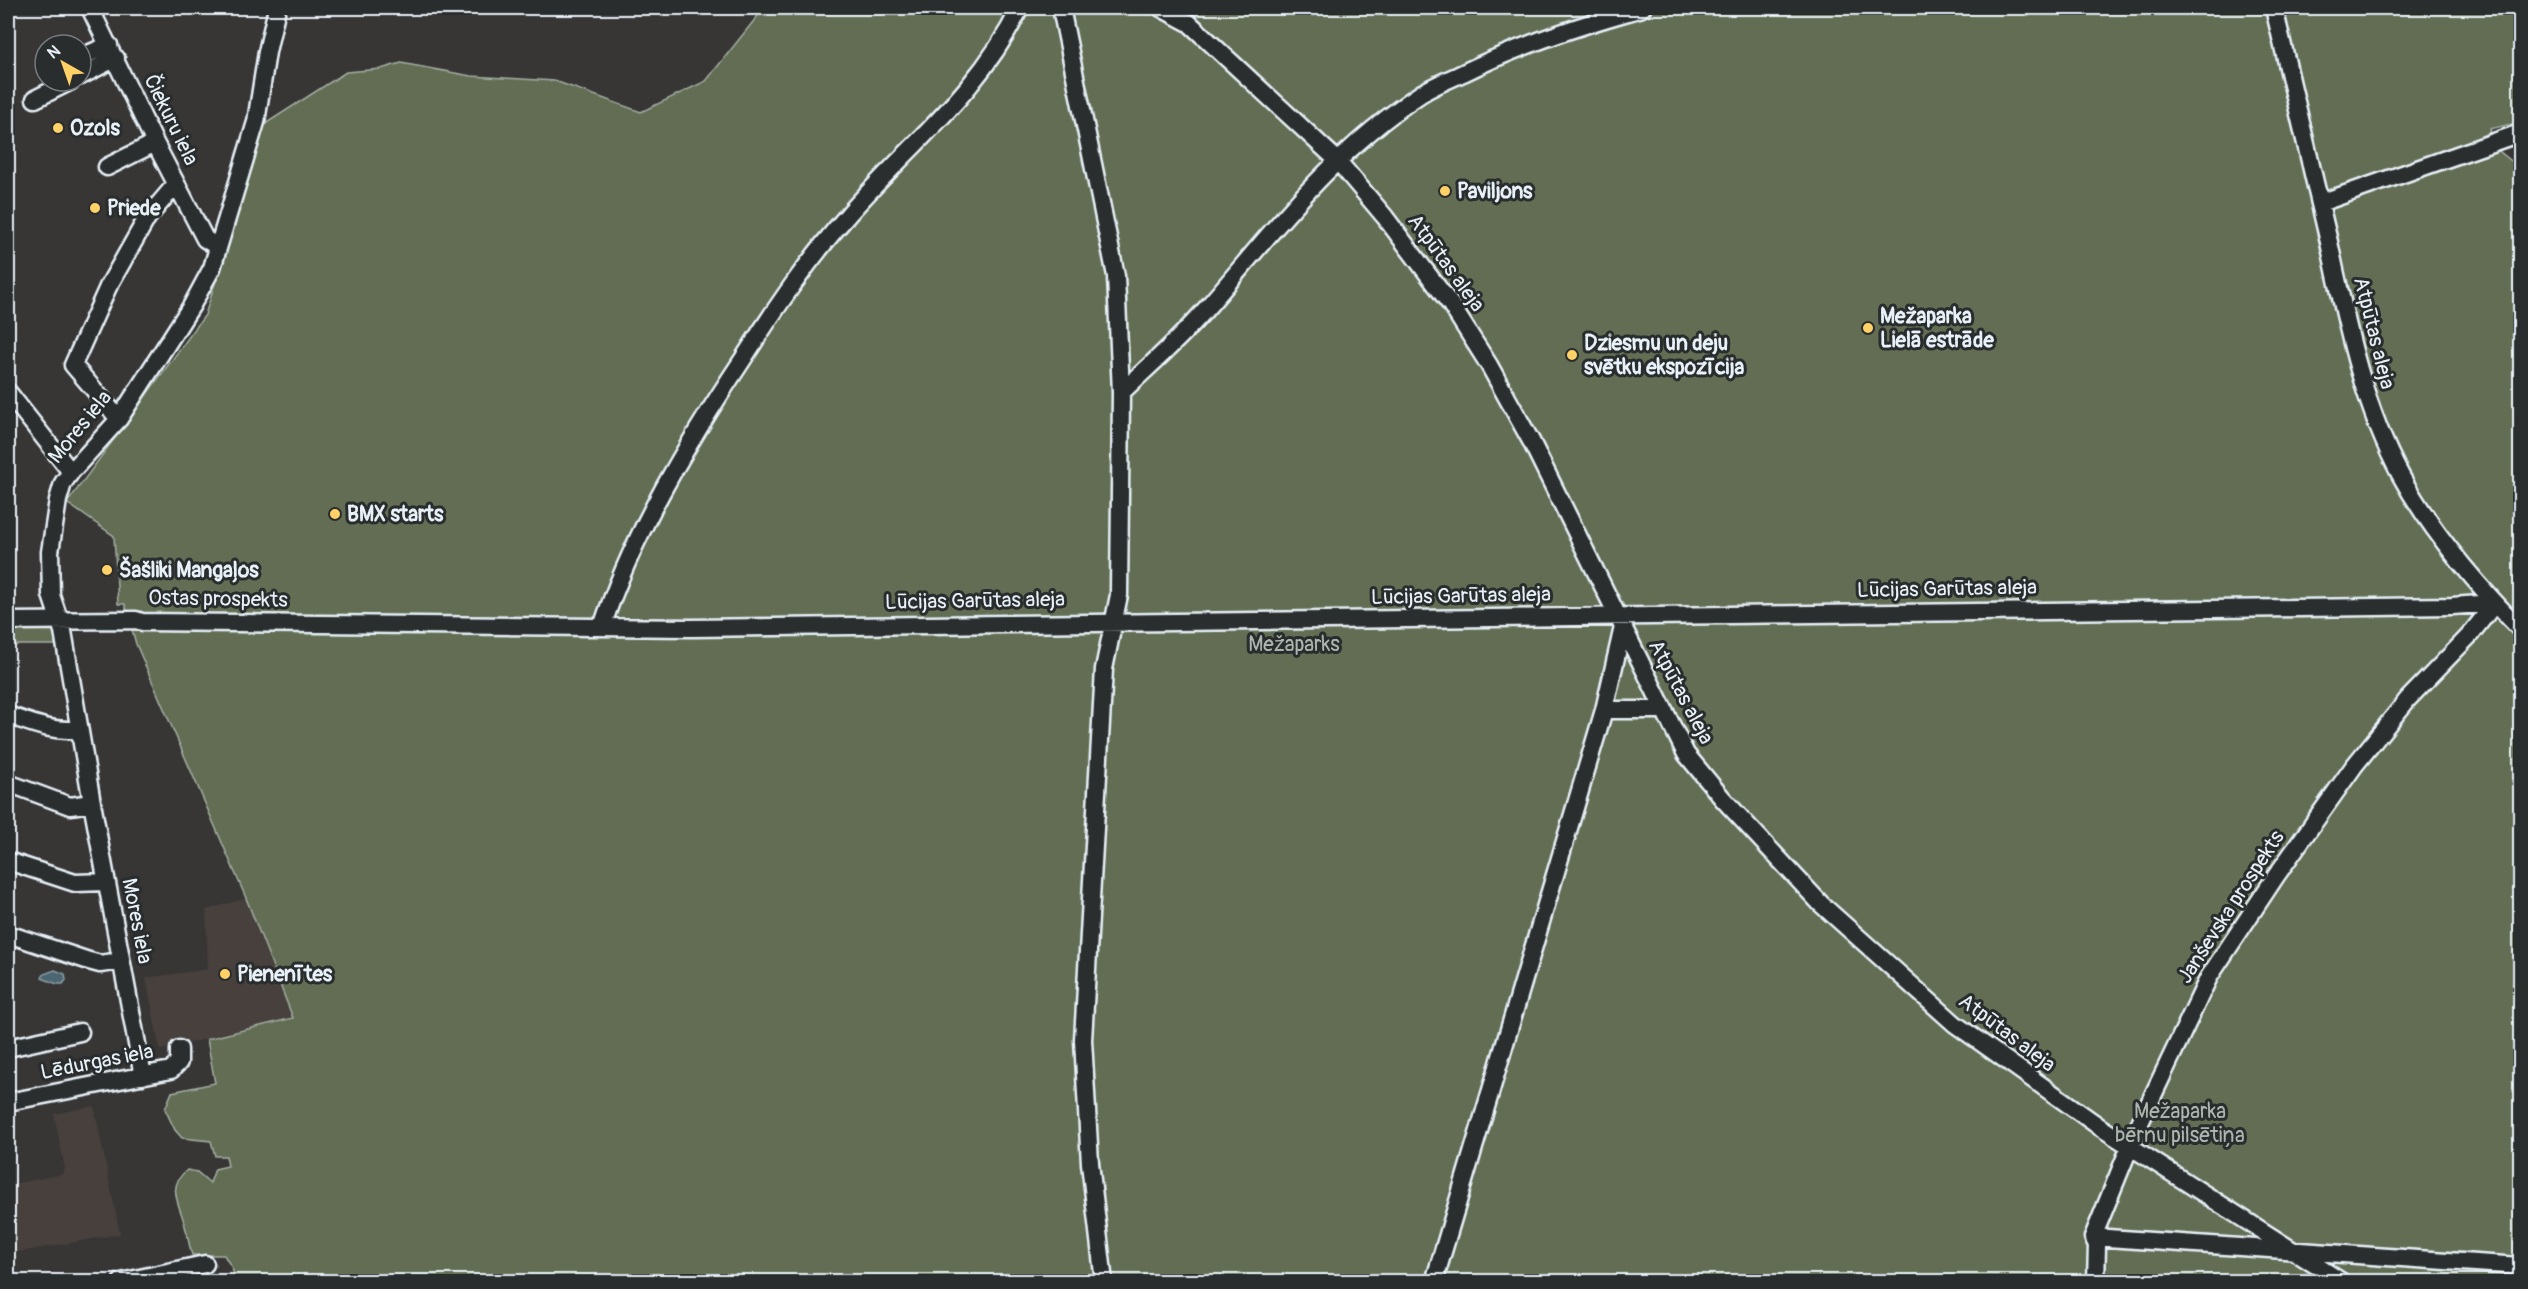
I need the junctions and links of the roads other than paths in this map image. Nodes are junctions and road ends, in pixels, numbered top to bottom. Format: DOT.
graph roads {
  1 [pos="90,8"];
  2 [pos="277,8"];
  3 [pos="1020,8"];
  4 [pos="1061,8"];
  5 [pos="1161,8"];
  6 [pos="1642,8"];
  7 [pos="2274,8"];
  8 [pos="112,51"];
  9 [pos="93,55"];
  10 [pos="93,66"];
  11 [pos="47,93"];
  12 [pos="35,99"];
  13 [pos="2516,138"];
  14 [pos="155,143"];
  15 [pos="1337,160"];
  16 [pos="107,167"];
  17 [pos="176,184"];
  18 [pos="2320,203"];
  19 [pos="218,247"];
  20 [pos="8,392"];
  21 [pos="1121,393"];
  22 [pos="119,419"];
  23 [pos="71,472"];
  24 [pos="2495,603"];
  25 [pos="8,621"];
  26 [pos="59,621"];
  27 [pos="1114,621"];
  28 [pos="1620,622"];
  29 [pos="427,625"];
  30 [pos="602,627"];
  31 [pos="2520,629"];
  32 [pos="1604,710"];
  33 [pos="1663,710"];
  34 [pos="8,716"];
  35 [pos="79,729"];
  36 [pos="8,783"];
  37 [pos="92,802"];
  38 [pos="8,861"];
  39 [pos="106,882"];
  40 [pos="8,934"];
  41 [pos="121,961"];
  42 [pos="80,1032"];
  43 [pos="8,1048"];
  44 [pos="179,1049"];
  45 [pos="143,1076"];
  46 [pos="8,1102"];
  47 [pos="2137,1149"];
  48 [pos="2093,1237"];
  49 [pos="2296,1252"];
  50 [pos="2347,1256"];
  51 [pos="205,1263"];
  52 [pos="2520,1266"];
  53 [pos="121,1281"];
  54 [pos="1104,1281"];
  55 [pos="1434,1281"];
  56 [pos="2096,1281"];
  57 [pos="2342,1281"];
  58 [pos="2348,1281"];
  1 -- 8 [label="street, Čiekuru iela"];
  2 -- 19 [label="street, Mores iela"];
  3 -- 30 [label="street"];
  4 -- 21 [label="street"];
  5 -- 15 [label="street, Atpūtas aleja"];
  6 -- 15 [label="street"];
  7 -- 18 [label="street, Atpūtas aleja"];
  8 -- 9 [label="street"];
  8 -- 10 [label="street"];
  8 -- 14 [label="street, Čiekuru iela"];
  11 -- 12 [label="street"];
  13 -- 18 [label="street"];
  14 -- 16 [label="street"];
  14 -- 17 [label="street, Čiekuru iela"];
  15 -- 21 [label="street"];
  15 -- 28 [label="street, Atpūtas aleja"];
  17 -- 19 [label="street, Čiekuru iela"];
  17 -- 22 [label="street"];
  18 -- 24 [label="street, Atpūtas aleja"];
  19 -- 22 [label="street, Mores iela"];
  20 -- 23 [label="street"];
  21 -- 27 [label="street"];
  22 -- 23 [label="street, Mores iela"];
  23 -- 26 [label="street, Mores iela"];
  24 -- 28 [label="street, Lūcijas Garūtas aleja"];
  24 -- 31 [label="street, Atpūtas aleja"];
  24 -- 47 [label="street, Janševska prospekts"];
  25 -- 26 [label="street, Ostas prospekts"];
  26 -- 29 [label="street, Ostas prospekts"];
  26 -- 35 [label="street, Mores iela"];
  27 -- 28 [label="street, Lūcijas Garūtas aleja"];
  27 -- 30 [label="street, Lūcijas Garūtas aleja"];
  27 -- 54 [label="street"];
  28 -- 32 [label="street"];
  28 -- 33 [label="street, Atpūtas aleja"];
  29 -- 30 [label="street, Lūcijas Garūtas aleja"];
  32 -- 33 [label="street"];
  32 -- 55 [label="street"];
  33 -- 47 [label="street, Atpūtas aleja"];
  34 -- 35 [label="street"];
  35 -- 37 [label="street, Mores iela"];
  36 -- 37 [label="street"];
  37 -- 39 [label="street, Mores iela"];
  38 -- 39 [label="street"];
  39 -- 41 [label="street, Mores iela"];
  40 -- 41 [label="street"];
  41 -- 45 [label="street, Mores iela"];
  42 -- 43 [label="street"];
  44 -- 45 [label="street, Lēdurgas iela"];
  45 -- 46 [label="street, Lēdurgas iela"];
  47 -- 48 [label="street, Janševska prospekts"];
  47 -- 49 [label="street, Atpūtas aleja"];
  48 -- 49 [label="street"];
  48 -- 56 [label="street, Janševska prospekts"];
  49 -- 50 [label="street"];
  49 -- 57 [label="street, Atpūtas aleja"];
  50 -- 52 [label="street"];
  50 -- 58 [label="street"];
  51 -- 53 [label="street"];
}
